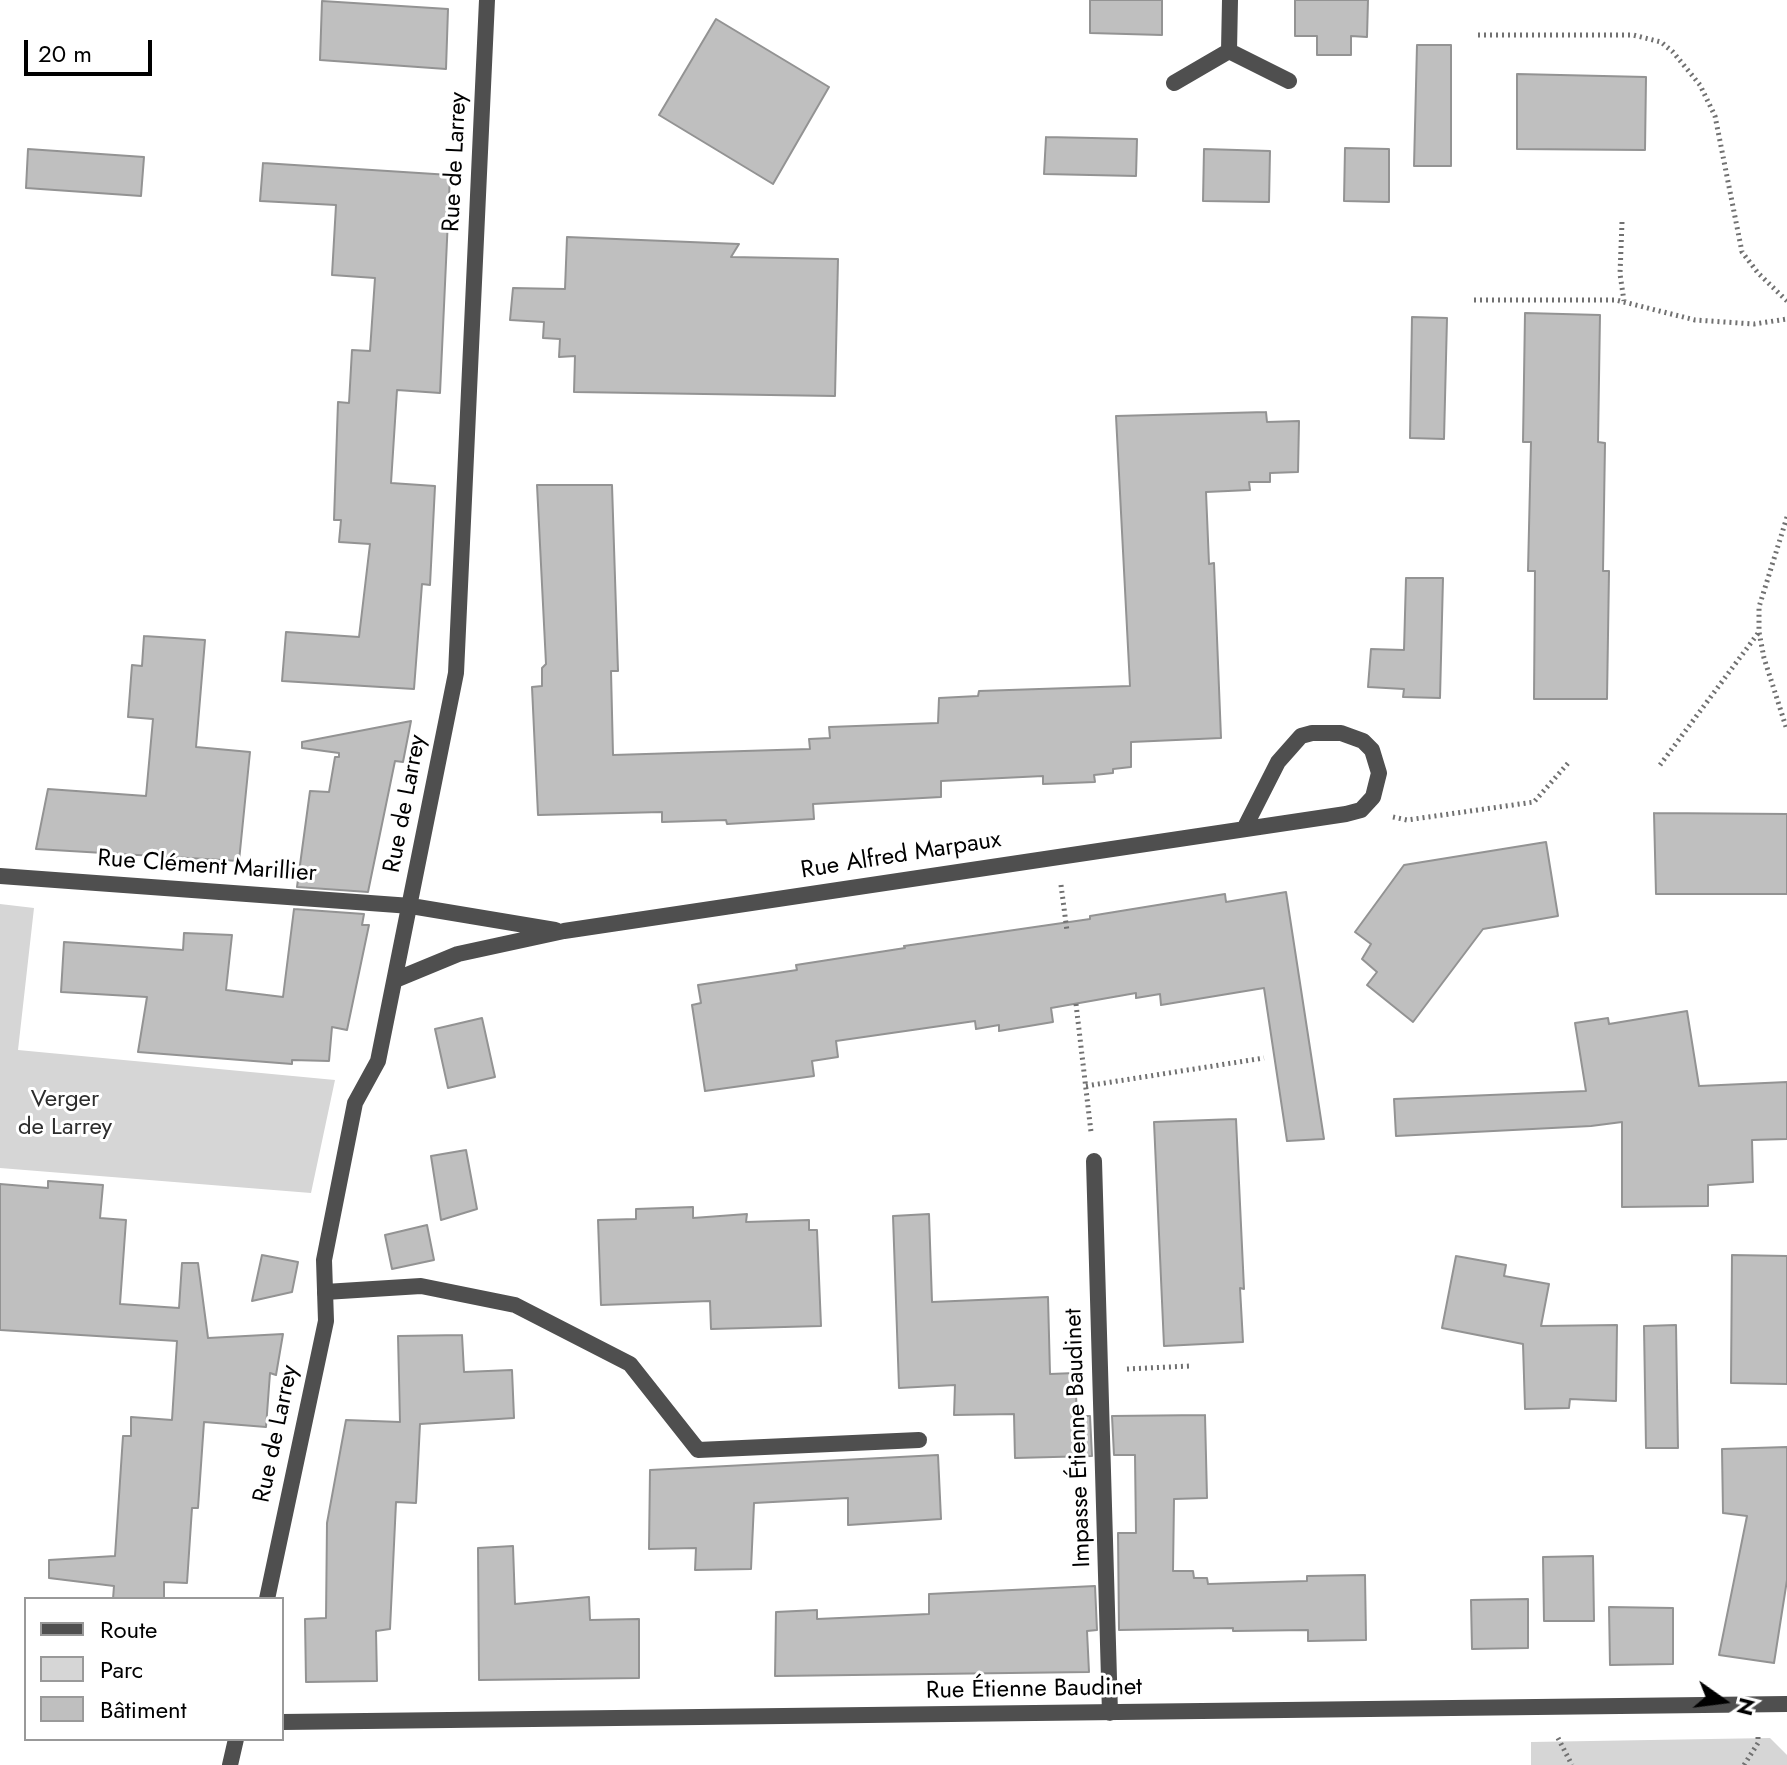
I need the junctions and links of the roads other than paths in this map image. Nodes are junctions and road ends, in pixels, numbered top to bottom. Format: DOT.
graph roads {
  1 [pos="487,0"];
  2 [pos="1230,0"];
  3 [pos="1229,51"];
  4 [pos="1289,81"];
  5 [pos="1174,83"];
  6 [pos="1245,827"];
  7 [pos="0,876"];
  8 [pos="411,906"];
  9 [pos="564,931"];
  10 [pos="395,980"];
  11 [pos="1094,1161"];
  12 [pos="325,1292"];
  13 [pos="919,1440"];
  14 [pos="267,1597"];
  15 [pos="1787,1704"];
  16 [pos="1110,1713"];
  17 [pos="284,1722"];
  18 [pos="236,1741"];
  19 [pos="230,1765"];
  1 -- 8 [label="street, Rue de Larrey"];
  2 -- 3 [label="street"];
  3 -- 4 [label="street"];
  3 -- 5 [label="street"];
  6 -- 6 [label="street, Rue Alfred Marpaux"];
  6 -- 9 [label="street, Rue Alfred Marpaux"];
  7 -- 8 [label="street, Rue Clément Marillier"];
  8 -- 9 [label="street, Rue Alfred Marpaux"];
  8 -- 10 [label="street, Rue de Larrey"];
  9 -- 10 [label="street, Rue Alfred Marpaux"];
  10 -- 12 [label="street, Rue de Larrey"];
  11 -- 16 [label="street, Impasse Étienne Baudinet"];
  12 -- 13 [label="street"];
  12 -- 14 [label="street, Rue de Larrey"];
  15 -- 16 [label="street, Rue Étienne Baudinet"];
  16 -- 17 [label="street, Rue Étienne Baudinet"];
  18 -- 19 [label="street"];
}
